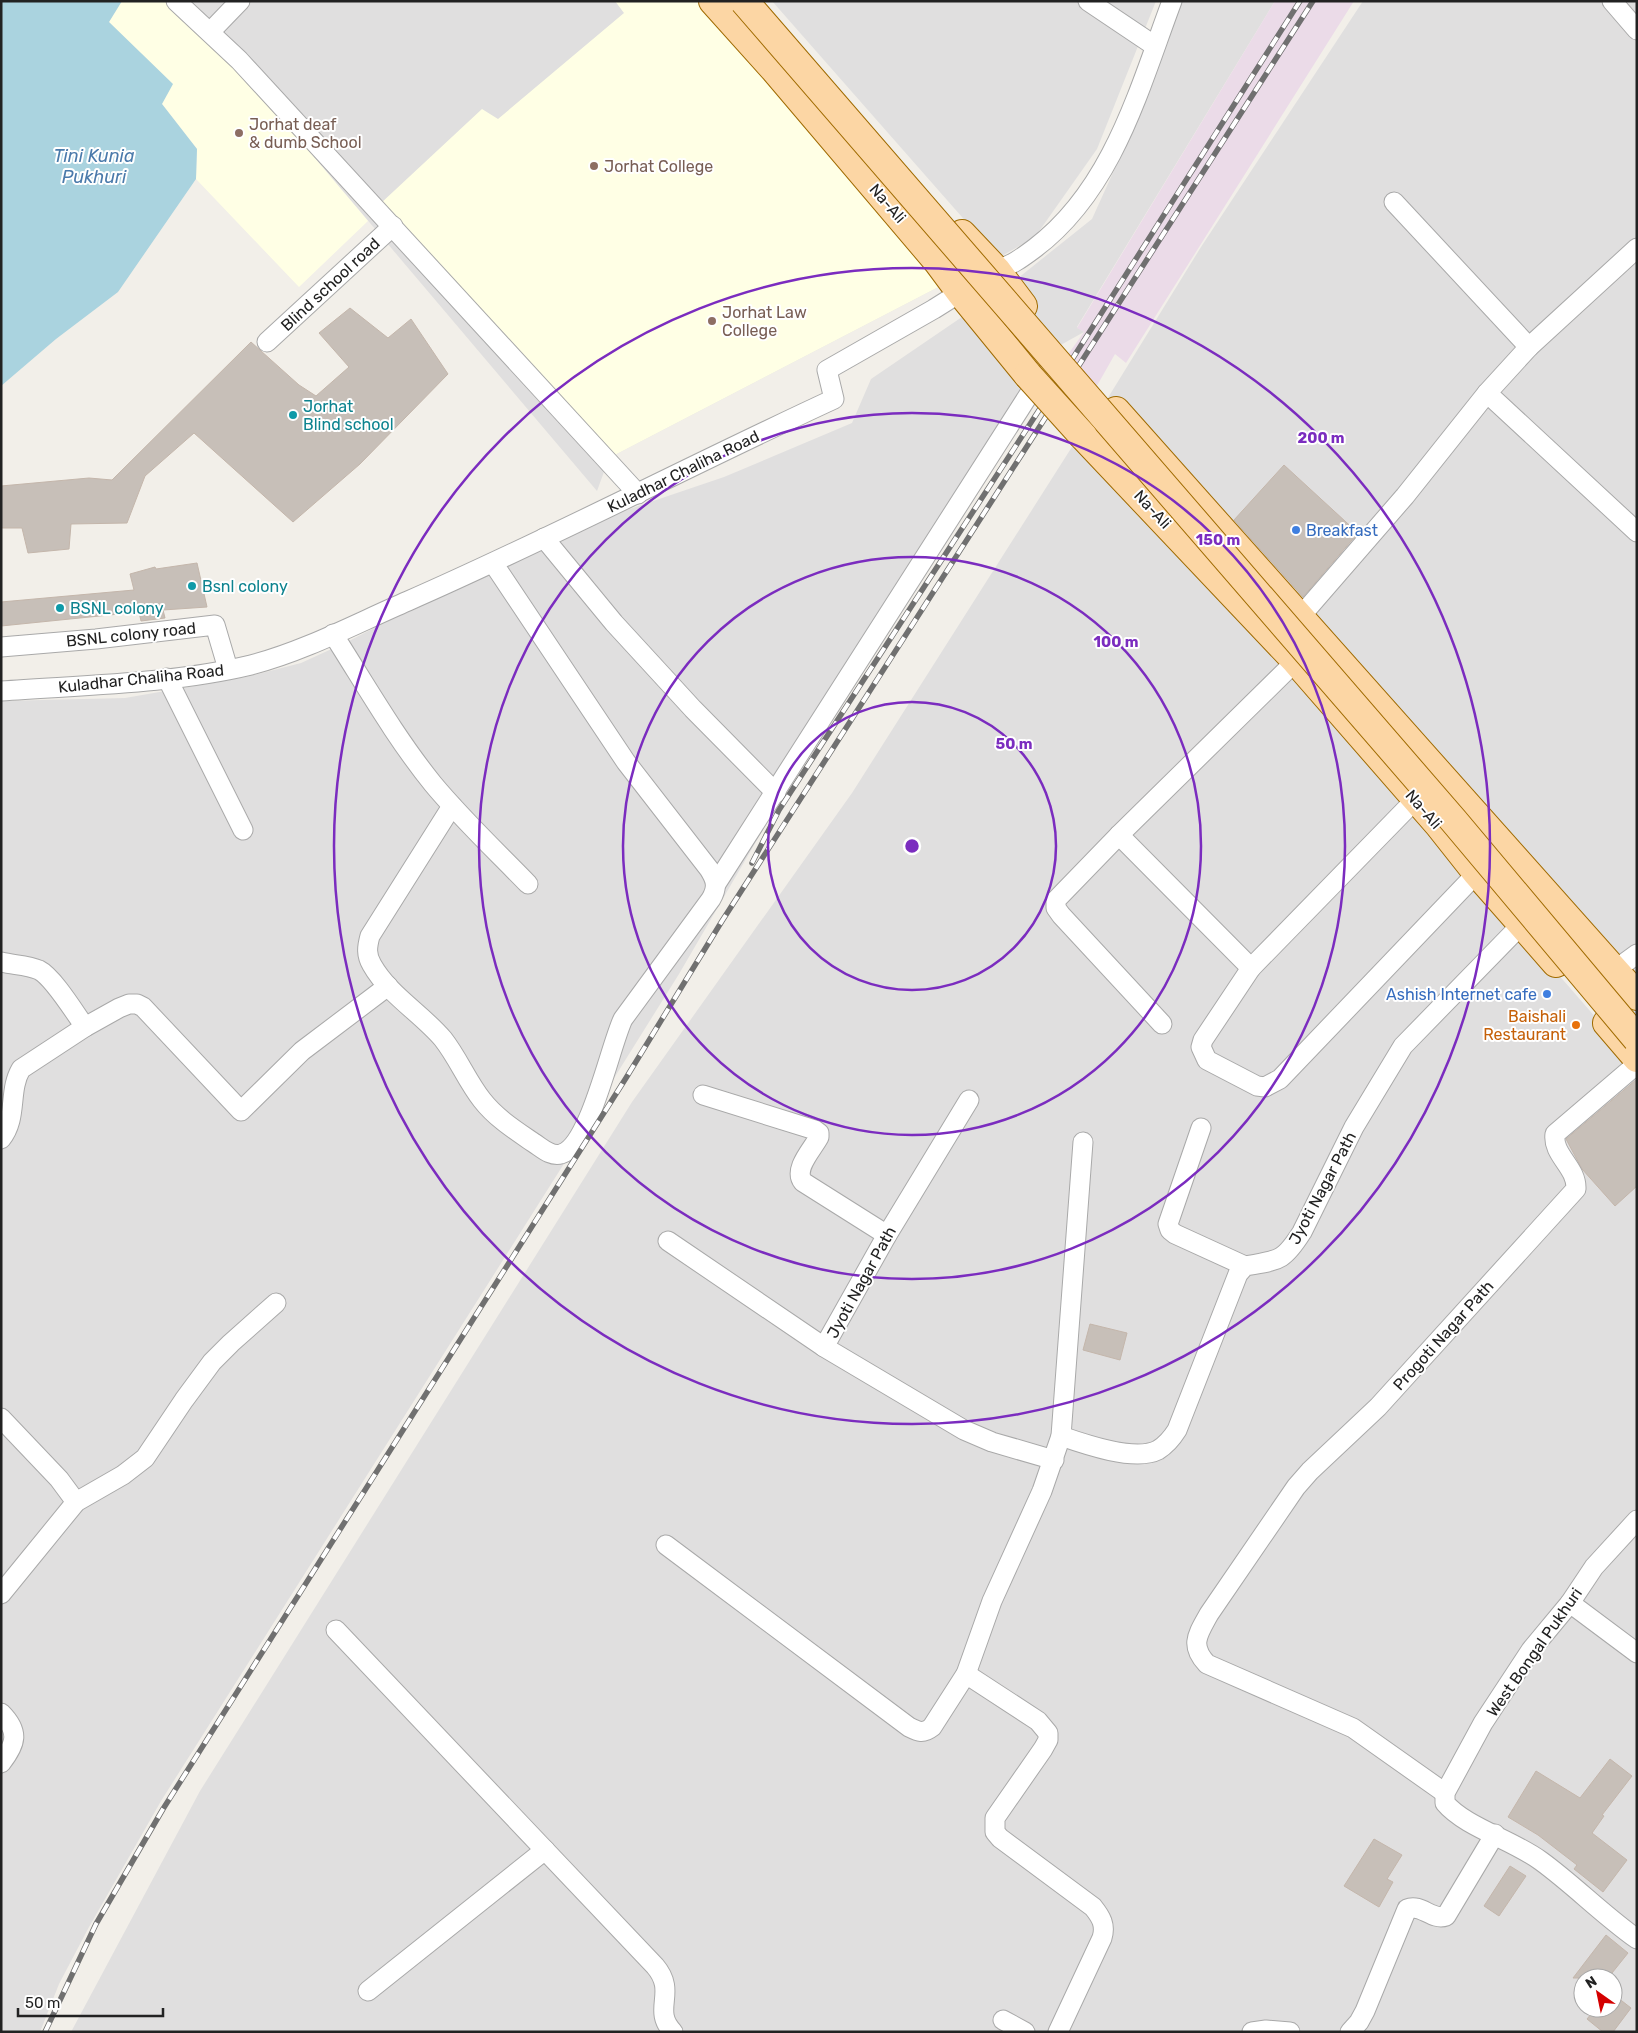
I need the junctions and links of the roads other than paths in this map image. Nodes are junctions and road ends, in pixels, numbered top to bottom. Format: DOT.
graph roads {
  1 [pos="176,1"];
  2 [pos="240,1"];
  3 [pos="713,1"];
  4 [pos="744,1"];
  5 [pos="759,1"];
  6 [pos="1088,1"];
  7 [pos="1172,1"];
  8 [pos="1612,1"];
  9 [pos="1637,30"];
  10 [pos="210,31"];
  11 [pos="1155,46"];
  12 [pos="1394,202"];
  13 [pos="392,226"];
  14 [pos="1637,248"];
  15 [pos="996,270"];
  16 [pos="961,293"];
  17 [pos="267,342"];
  18 [pos="1529,347"];
  19 [pos="1031,380"];
  20 [pos="1487,393"];
  21 [pos="638,494"];
  22 [pos="1637,532"];
  23 [pos="544,538"];
  24 [pos="493,563"];
  25 [pos="1300,617"];
  26 [pos="333,634"];
  27 [pos="1,647"];
  28 [pos="1296,661"];
  29 [pos="228,669"];
  30 [pos="167,678"];
  31 [pos="1,691"];
  32 [pos="776,793"];
  33 [pos="1416,800"];
  34 [pos="452,806"];
  35 [pos="243,830"];
  36 [pos="1119,835"];
  37 [pos="1476,873"];
  38 [pos="528,884"];
  39 [pos="716,884"];
  40 [pos="1522,924"];
  41 [pos="1,962"];
  42 [pos="1626,962"];
  43 [pos="1251,968"];
  44 [pos="388,986"];
  45 [pos="1637,996"];
  46 [pos="1162,1024"];
  47 [pos="86,1027"];
  48 [pos="1637,1038"];
  49 [pos="1637,1058"];
  50 [pos="1637,1064"];
  51 [pos="703,1095"];
  52 [pos="969,1100"];
  53 [pos="1201,1128"];
  54 [pos="1,1139"];
  55 [pos="1083,1142"];
  56 [pos="887,1235"];
  57 [pos="668,1241"];
  58 [pos="1245,1266"];
  59 [pos="276,1303"];
  60 [pos="824,1346"];
  61 [pos="1,1418"];
  62 [pos="1061,1436"];
  63 [pos="1054,1460"];
  64 [pos="76,1502"];
  65 [pos="1637,1520"];
  66 [pos="666,1545"];
  67 [pos="1,1594"];
  68 [pos="1570,1603"];
  69 [pos="336,1630"];
  70 [pos="1637,1652"];
  71 [pos="966,1674"];
  72 [pos="1,1713"];
  73 [pos="1,1763"];
  74 [pos="1444,1793"];
  75 [pos="1495,1834"];
  76 [pos="545,1850"];
  77 [pos="1637,1938"];
  78 [pos="368,1991"];
  79 [pos="1003,2020"];
  80 [pos="673,2032"];
  81 [pos="1025,2032"];
  82 [pos="1058,2032"];
  83 [pos="1252,2032"];
  84 [pos="1290,2032"];
  85 [pos="1350,2032"];
  1 -- 10 [label="street"];
  2 -- 10 [label="street"];
  3 -- 16 [label="main road, Na-Ali"];
  4 -- 48 [label="main road, bridge"];
  5 -- 15 [label="main road"];
  6 -- 11 [label="street"];
  7 -- 11 [label="street, Kuladhar Chaliha Road"];
  8 -- 9 [label="street"];
  10 -- 13 [label="street"];
  11 -- 15 [label="street, Kuladhar Chaliha Road"];
  12 -- 18 [label="street"];
  13 -- 17 [label="street, Blind school road"];
  13 -- 21 [label="street"];
  14 -- 18 [label="street"];
  15 -- 16 [label="street, Kuladhar Chaliha Road"];
  15 -- 25 [label="main road"];
  16 -- 19 [label="main road, Na-Ali"];
  16 -- 21 [label="street, Kuladhar Chaliha Road"];
  18 -- 20 [label="street"];
  19 -- 28 [label="main road, Na-Ali, bridge"];
  19 -- 32 [label="street"];
  20 -- 22 [label="street"];
  20 -- 25 [label="street"];
  21 -- 23 [label="street, Kuladhar Chaliha Road"];
  23 -- 24 [label="street, Kuladhar Chaliha Road"];
  23 -- 32 [label="street"];
  24 -- 26 [label="street, Kuladhar Chaliha Road"];
  24 -- 39 [label="street"];
  25 -- 42 [label="main road"];
  26 -- 29 [label="street, Kuladhar Chaliha Road"];
  26 -- 34 [label="street"];
  27 -- 29 [label="street, BSNL colony road"];
  28 -- 33 [label="main road, Na-Ali"];
  28 -- 36 [label="street"];
  29 -- 30 [label="street, Kuladhar Chaliha Road"];
  30 -- 31 [label="street, Kuladhar Chaliha Road"];
  30 -- 35 [label="street"];
  32 -- 39 [label="street"];
  33 -- 37 [label="main road, Na-Ali"];
  33 -- 43 [label="street"];
  34 -- 38 [label="street"];
  34 -- 44 [label="street"];
  36 -- 43 [label="street"];
  36 -- 46 [label="street"];
  37 -- 40 [label="main road, Na-Ali"];
  37 -- 43 [label="street"];
  39 -- 44 [label="street"];
  40 -- 49 [label="main road, Na-Ali"];
  40 -- 58 [label="street, Jyoti Nagar Path"];
  41 -- 47 [label="street"];
  42 -- 45 [label="main road"];
  44 -- 47 [label="street"];
  47 -- 54 [label="street"];
  50 -- 74 [label="street, Progoti Nagar Path"];
  51 -- 56 [label="street"];
  52 -- 56 [label="street, Jyoti Nagar Path"];
  53 -- 58 [label="street"];
  55 -- 62 [label="street"];
  56 -- 60 [label="street, Jyoti Nagar Path"];
  57 -- 60 [label="street"];
  58 -- 62 [label="street"];
  59 -- 64 [label="street"];
  60 -- 63 [label="street, Jyoti Nagar Path"];
  61 -- 64 [label="street"];
  62 -- 63 [label="street"];
  63 -- 71 [label="street"];
  64 -- 67 [label="street"];
  65 -- 68 [label="street, West Bongal Pukhuri"];
  66 -- 71 [label="street"];
  68 -- 70 [label="street"];
  68 -- 74 [label="street, West Bongal Pukhuri"];
  69 -- 76 [label="street"];
  71 -- 82 [label="street"];
  72 -- 73 [label="street"];
  74 -- 75 [label="street"];
  75 -- 77 [label="street"];
  75 -- 85 [label="street"];
  76 -- 78 [label="street"];
  76 -- 80 [label="street"];
  79 -- 81 [label="street"];
  83 -- 84 [label="street"];
}
